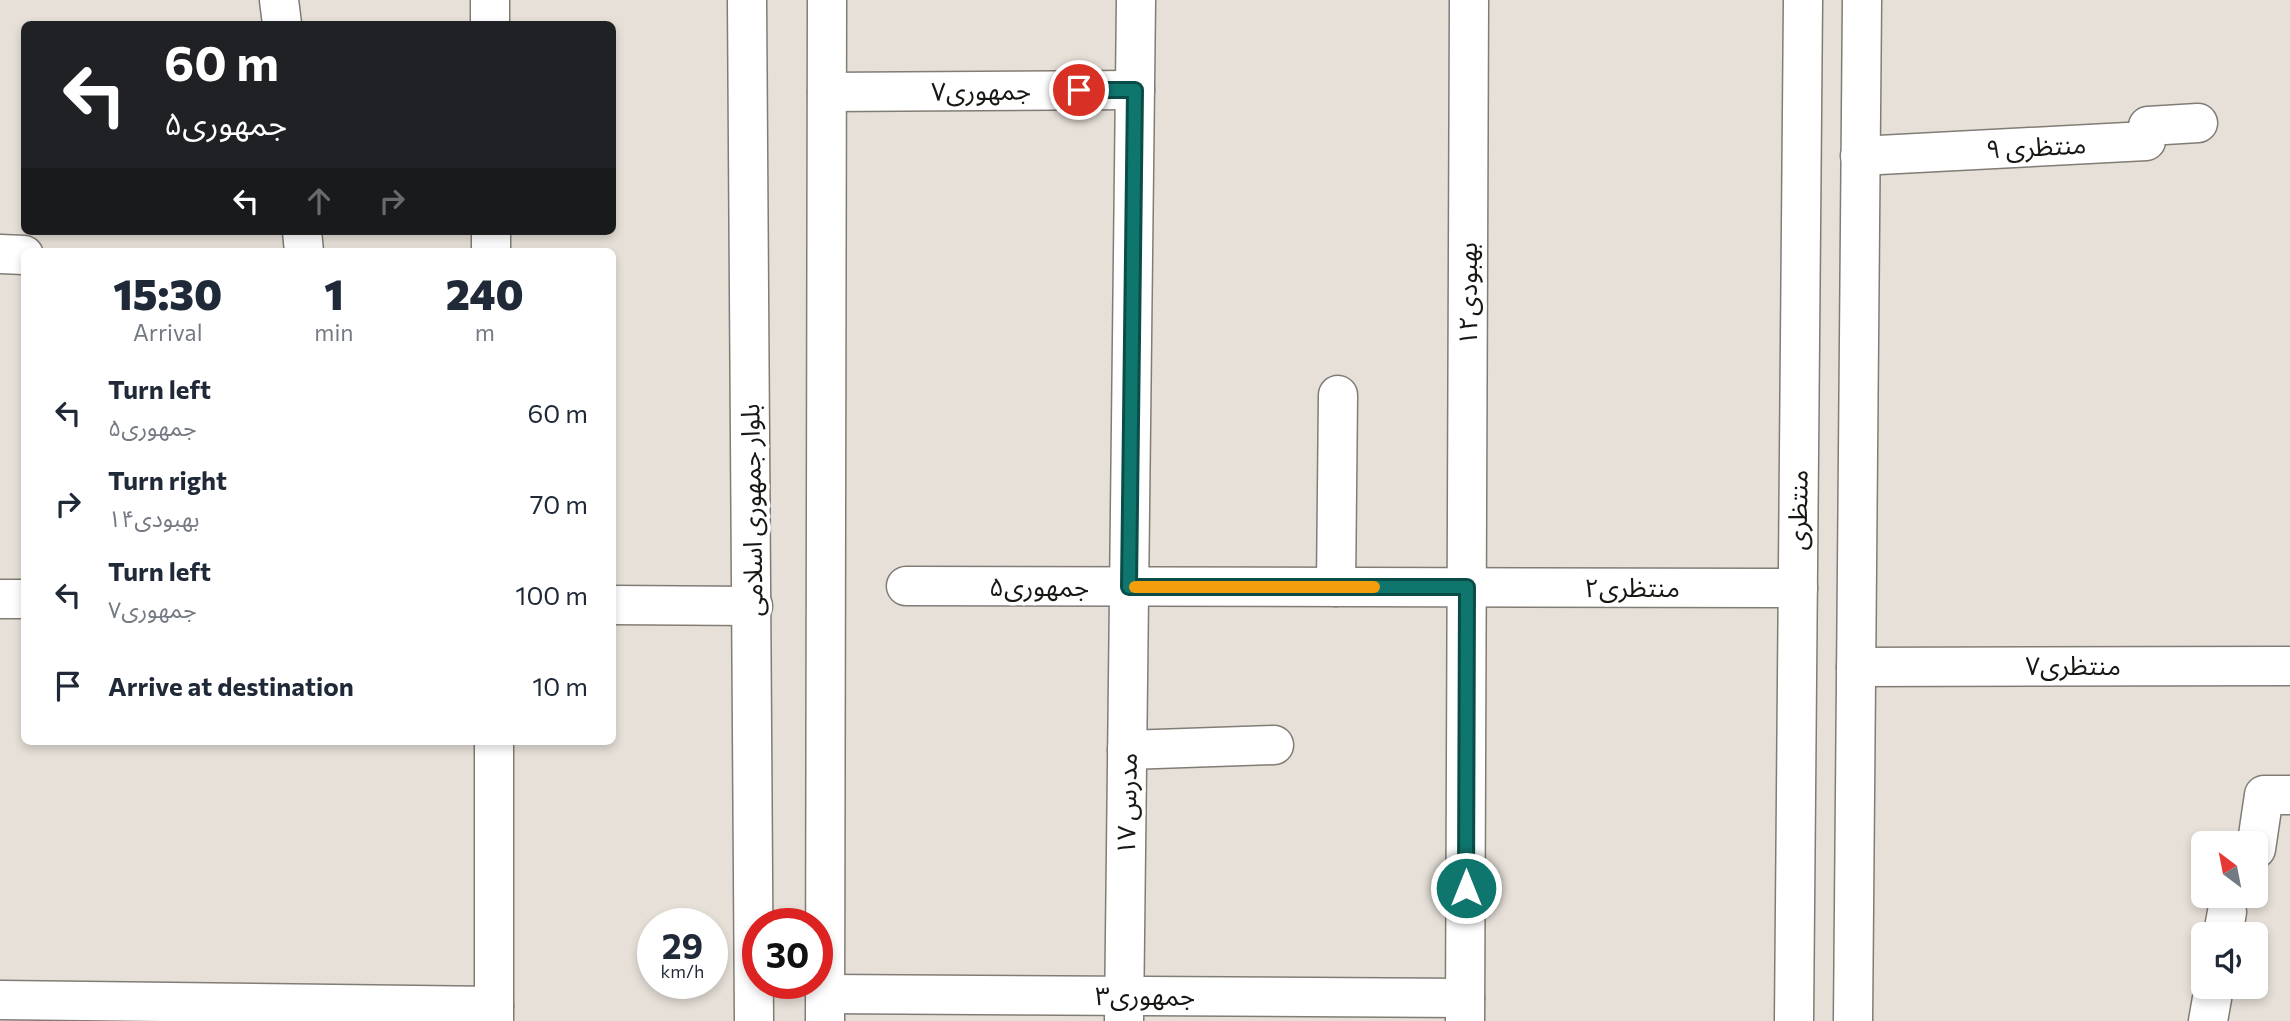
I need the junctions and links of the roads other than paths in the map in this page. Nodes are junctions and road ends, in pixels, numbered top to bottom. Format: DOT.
graph roads {
  1 [pos="279,0"];
  2 [pos="490,0"];
  3 [pos="747,0"];
  4 [pos="827,0"];
  5 [pos="1136,0"];
  6 [pos="1469,0"];
  7 [pos="1803,0"];
  8 [pos="1862,0"];
  9 [pos="282,21"];
  10 [pos="490,21"];
  11 [pos="1135,90"];
  12 [pos="827,92"];
  13 [pos="2198,123"];
  14 [pos="1860,156"];
  15 [pos="0,254"];
  16 [pos="21,255"];
  17 [pos="1338,395"];
  18 [pos="906,586"];
  19 [pos="1129,587"];
  20 [pos="1336,587"];
  21 [pos="1467,587"];
  22 [pos="1798,588"];
  23 [pos="0,598"];
  24 [pos="21,599"];
  25 [pos="616,605"];
  26 [pos="753,606"];
  27 [pos="2290,666"];
  28 [pos="1856,667"];
  29 [pos="494,745"];
  30 [pos="1274,745"];
  31 [pos="1127,750"];
  32 [pos="2290,795"];
  33 [pos="2259,831"];
  34 [pos="2212,999"];
  35 [pos="0,1000"];
  36 [pos="825,1007"];
  37 [pos="1124,1008"];
  38 [pos="1465,1010"];
  39 [pos="494,1013"];
  40 [pos="754,1021"];
  41 [pos="1794,1021"];
  42 [pos="1853,1021"];
  43 [pos="2208,1021"];
  1 -- 9 [label="street"];
  2 -- 10 [label="street"];
  3 -- 26 [label="street, بلوار جمهوری اسلامی"];
  4 -- 12 [label="street"];
  5 -- 11 [label="street, مدرس ۱۷"];
  6 -- 21 [label="street, بهبودی۱۲"];
  7 -- 22 [label="street, منتظری"];
  8 -- 14 [label="street"];
  11 -- 12 [label="street, جمهوری۷"];
  11 -- 19 [label="street, مدرس ۱۷"];
  12 -- 36 [label="street"];
  13 -- 14 [label="street, منتظری ۹"];
  14 -- 28 [label="street"];
  15 -- 16 [label="street"];
  17 -- 20 [label="street"];
  18 -- 19 [label="street, جمهوری۵"];
  19 -- 20 [label="street, جمهوری۵"];
  19 -- 31 [label="street, مدرس ۱۷"];
  20 -- 21 [label="street, جمهوری۵"];
  21 -- 22 [label="street, منتظری۲"];
  21 -- 38 [label="street, بهبودی۱۲"];
  22 -- 41 [label="street, منتظری"];
  23 -- 24 [label="street"];
  25 -- 26 [label="street"];
  26 -- 40 [label="street, بلوار جمهوری اسلامی"];
  27 -- 28 [label="street, منتظری۷"];
  28 -- 42 [label="street"];
  29 -- 39 [label="street"];
  30 -- 31 [label="street"];
  31 -- 37 [label="street, مدرس ۱۷"];
  32 -- 33 [label="street"];
  34 -- 43 [label="street"];
  35 -- 39 [label="street"];
  36 -- 37 [label="street, جمهوری۳"];
  37 -- 38 [label="street, جمهوری۳"];
}
